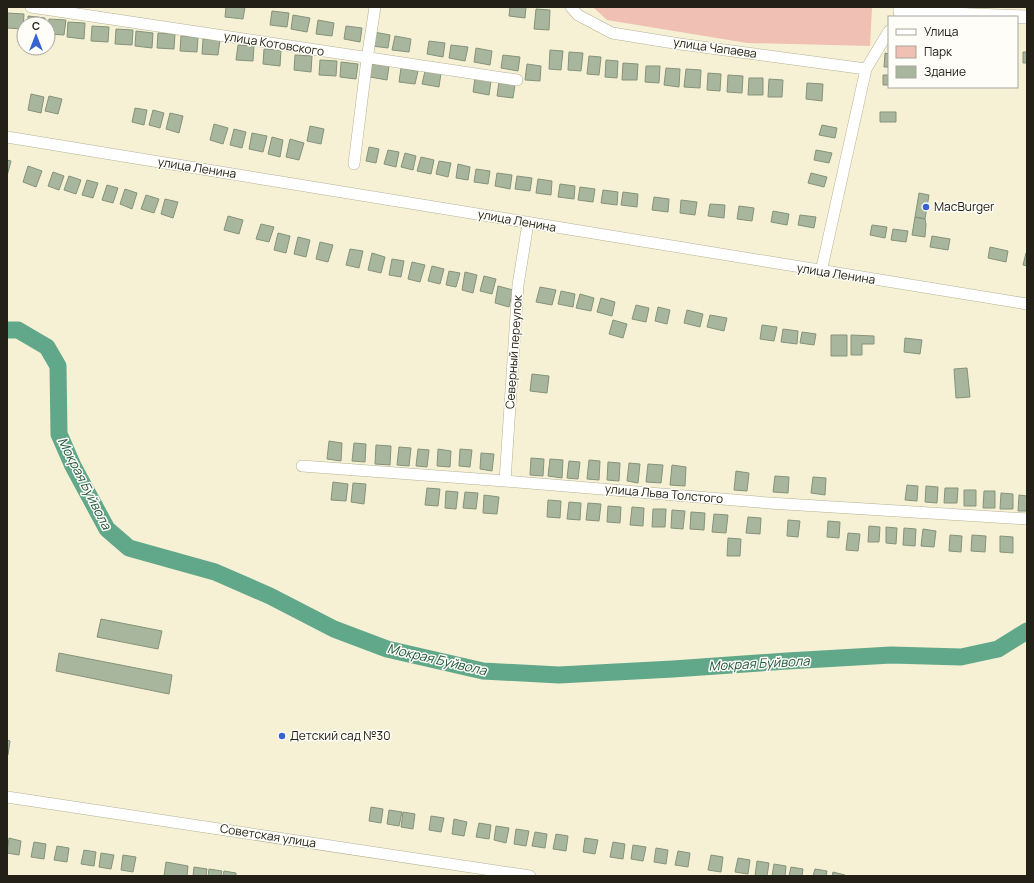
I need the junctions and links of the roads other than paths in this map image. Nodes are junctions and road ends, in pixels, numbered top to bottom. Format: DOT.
graph roads {
  1 [pos="31,7"];
  2 [pos="375,7"];
  3 [pos="571,7"];
  4 [pos="899,12"];
  5 [pos="1001,16"];
  6 [pos="888,33"];
  7 [pos="367,59"];
  8 [pos="866,69"];
  9 [pos="517,80"];
  10 [pos="7,137"];
  11 [pos="354,164"];
  12 [pos="528,223"];
  13 [pos="821,272"];
  14 [pos="1027,304"];
  15 [pos="302,466"];
  16 [pos="505,481"];
  17 [pos="1027,519"];
  18 [pos="7,796"];
  19 [pos="530,876"];
  1 -- 7 [label="street, улица Котовского"];
  2 -- 7 [label="street"];
  3 -- 8 [label="street, улица Чапаева"];
  4 -- 5 [label="main road"];
  6 -- 8 [label="street"];
  7 -- 9 [label="street, улица Котовского"];
  7 -- 11 [label="street"];
  8 -- 13 [label="street"];
  10 -- 12 [label="street, улица Ленина"];
  12 -- 13 [label="street, улица Ленина"];
  12 -- 16 [label="street, Северный переулок"];
  13 -- 14 [label="street, улица Ленина"];
  15 -- 16 [label="street, улица Льва Толстого"];
  16 -- 17 [label="street, улица Льва Толстого"];
  18 -- 19 [label="street, Советская улица"];
}
